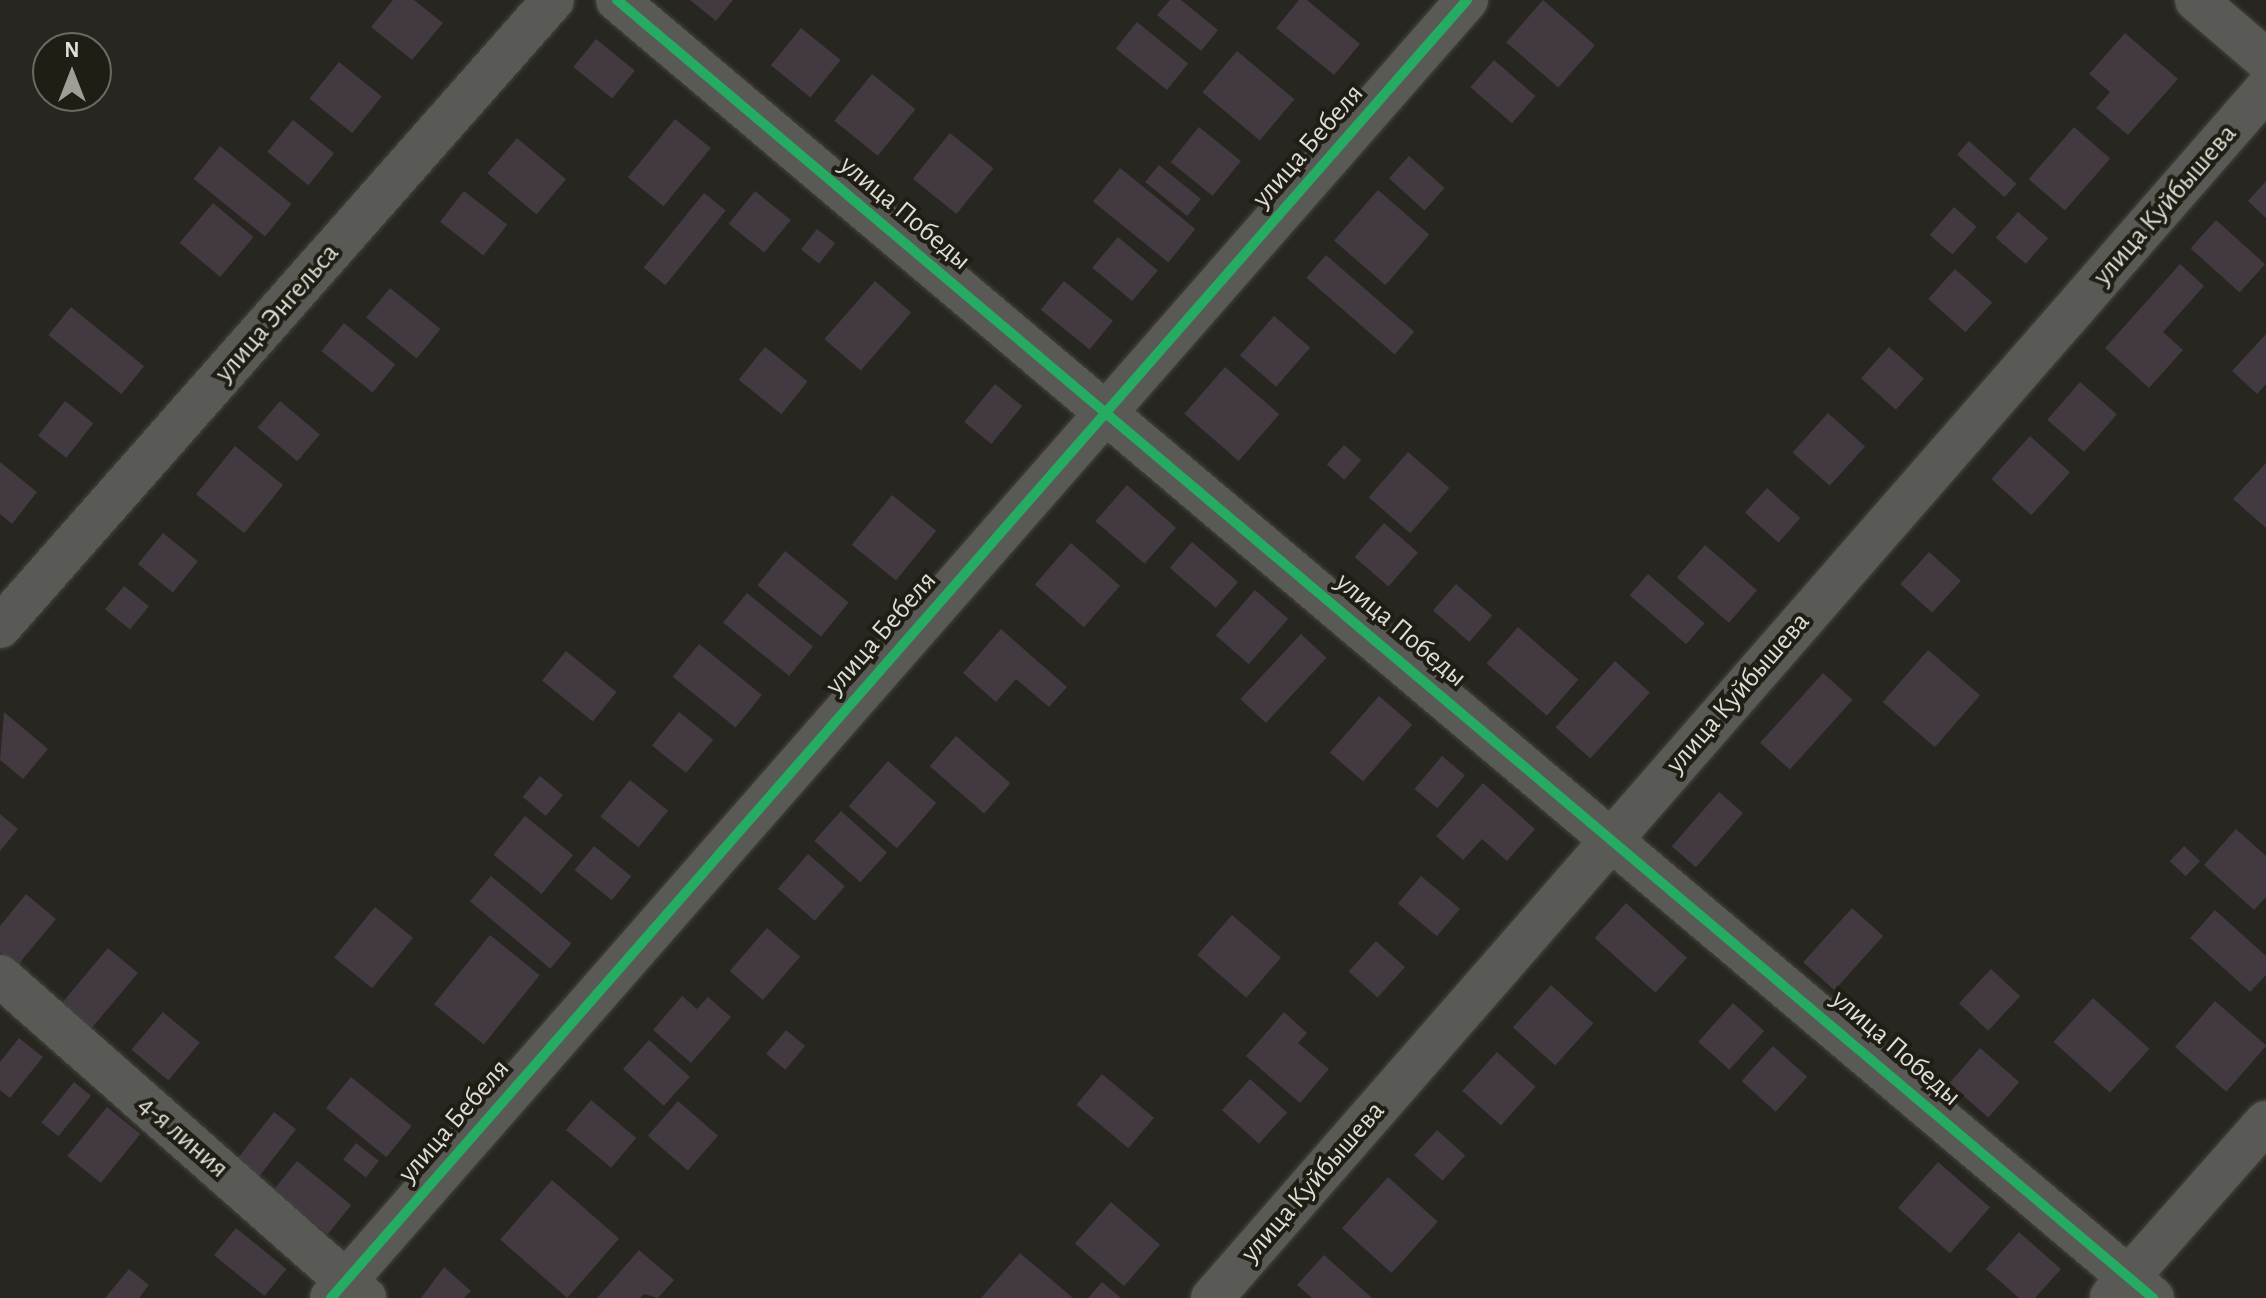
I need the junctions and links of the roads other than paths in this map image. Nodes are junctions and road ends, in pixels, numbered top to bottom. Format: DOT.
graph roads {
  1 [pos="553,0"];
  2 [pos="617,0"];
  3 [pos="1467,0"];
  4 [pos="2196,0"];
  5 [pos="2266,60"];
  6 [pos="2266,89"];
  7 [pos="1105,414"];
  8 [pos="0,627"];
  9 [pos="1613,837"];
  10 [pos="0,976"];
  11 [pos="2266,1122"];
  12 [pos="2130,1291"];
  13 [pos="347,1292"];
  14 [pos="1212,1298"];
  1 -- 8 [label="street, улица Энгельса"];
  2 -- 7 [label="street, улица Победы"];
  3 -- 7 [label="street, улица Бебеля"];
  4 -- 5 [label="street"];
  6 -- 9 [label="street, улица Куйбышева"];
  7 -- 9 [label="street, улица Победы"];
  7 -- 13 [label="street, улица Бебеля"];
  9 -- 12 [label="street, улица Победы"];
  9 -- 14 [label="street, улица Куйбышева"];
  10 -- 13 [label="street, 4-я линия"];
  11 -- 12 [label="street"];
}
